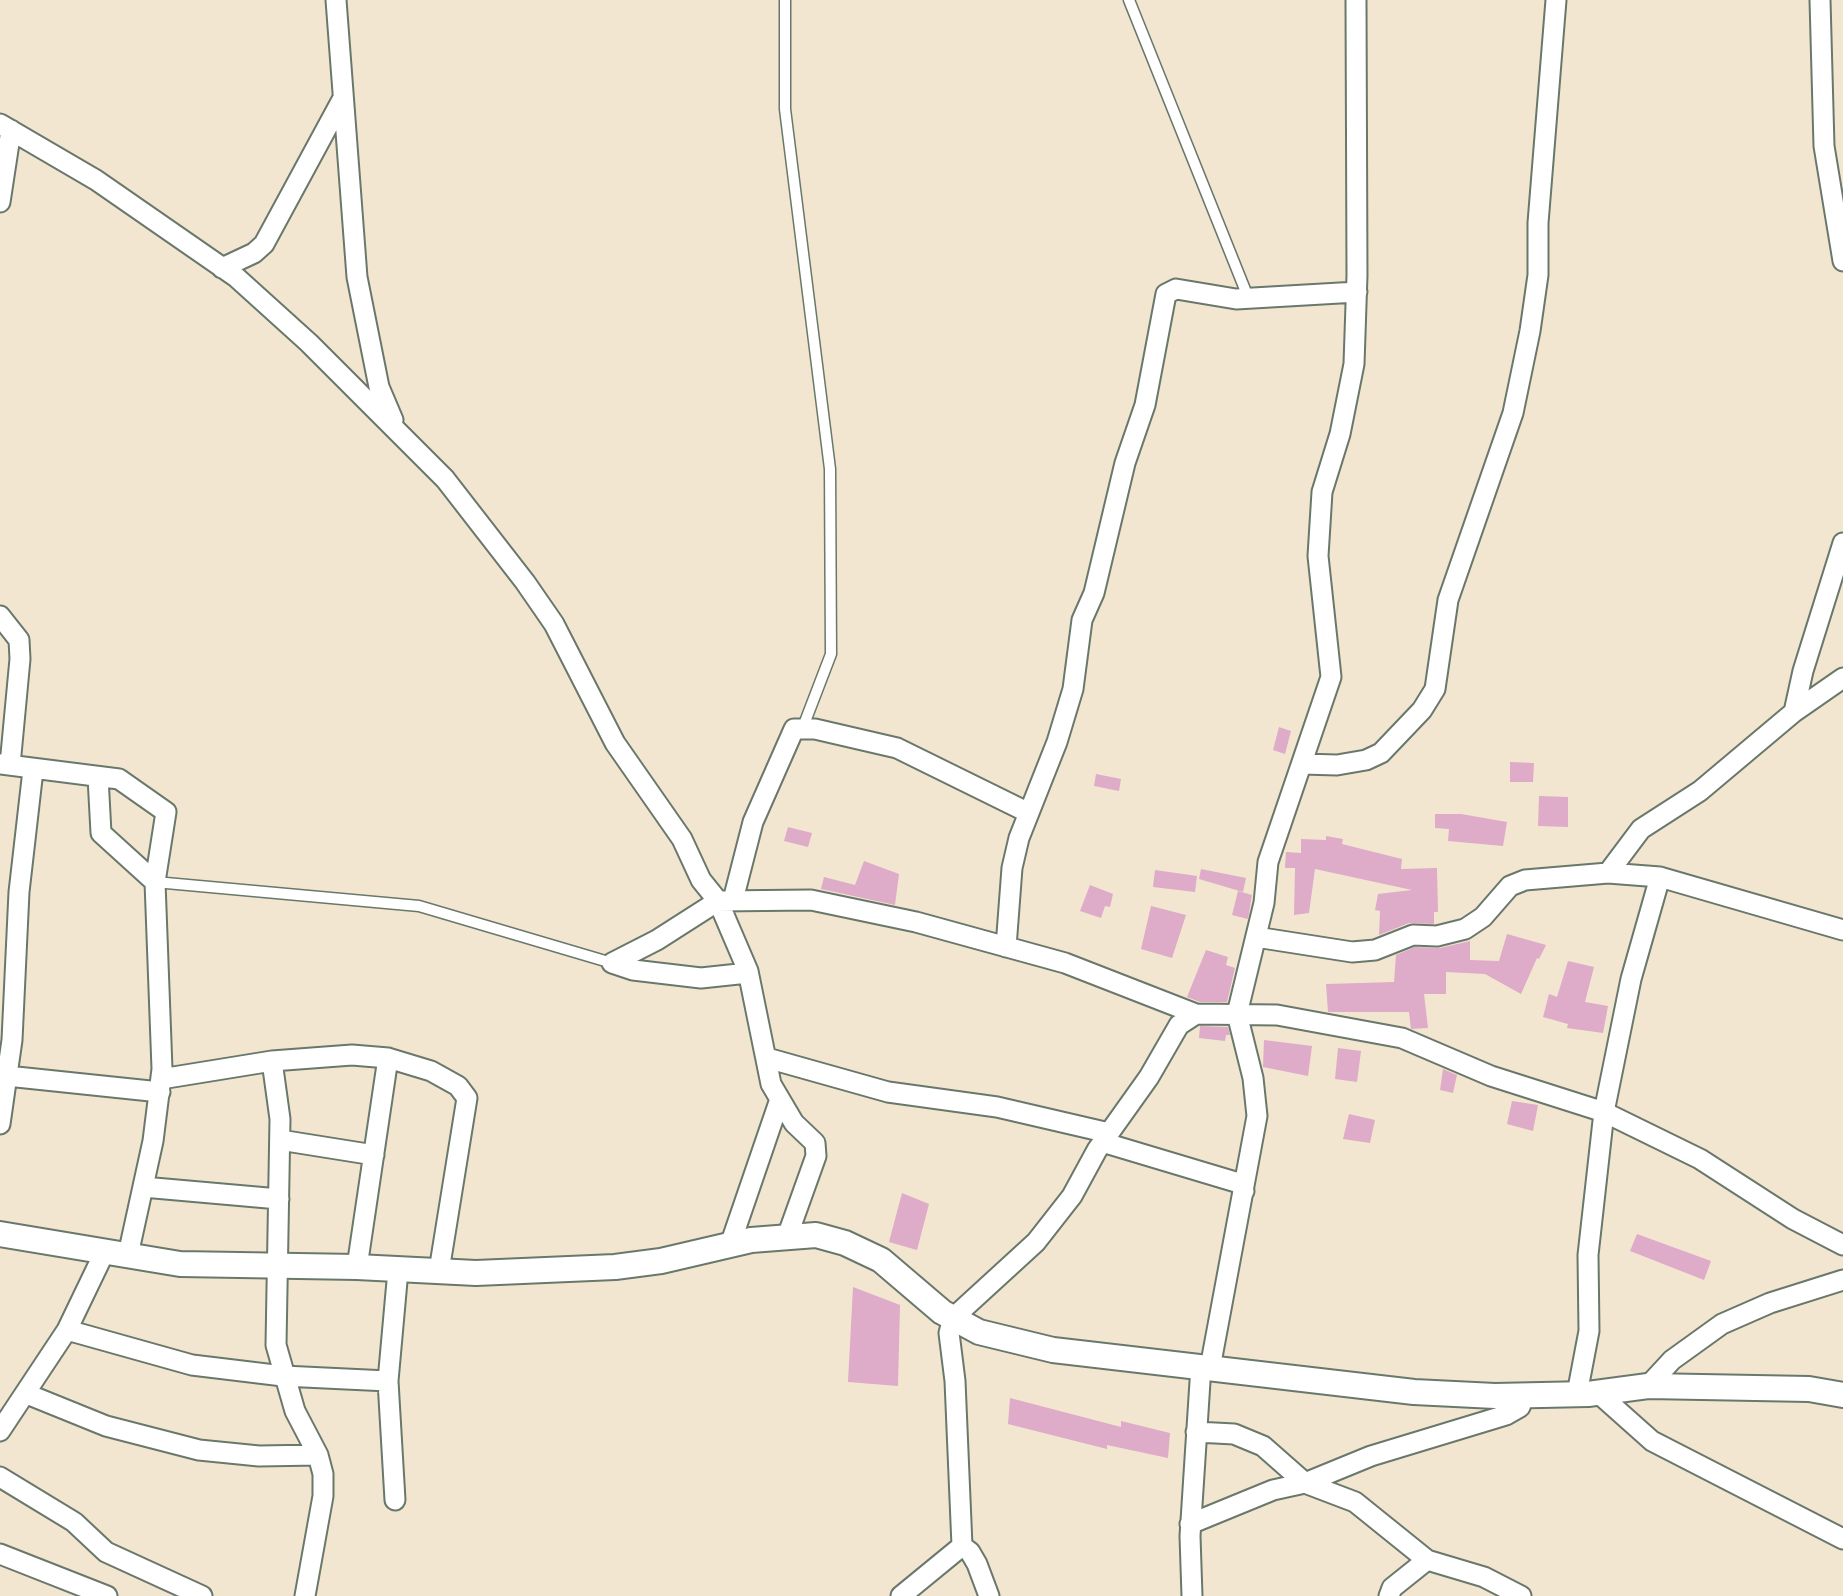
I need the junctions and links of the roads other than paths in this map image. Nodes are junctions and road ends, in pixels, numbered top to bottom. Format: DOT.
graph roads {
  1 [pos="335,0"];
  2 [pos="785,0"];
  3 [pos="1129,0"];
  4 [pos="1356,0"];
  5 [pos="1556,0"];
  6 [pos="1820,0"];
  7 [pos="344,99"];
  8 [pos="6,127"];
  9 [pos="0,202"];
  10 [pos="1843,261"];
  11 [pos="222,268"];
  12 [pos="1357,292"];
  13 [pos="1248,297"];
  14 [pos="398,431"];
  15 [pos="1843,543"];
  16 [pos="0,616"];
  17 [pos="1843,678"];
  18 [pos="1794,712"];
  19 [pos="803,727"];
  20 [pos="1301,764"];
  21 [pos="5,765"];
  22 [pos="33,770"];
  23 [pos="98,777"];
  24 [pos="1029,813"];
  25 [pos="1608,873"];
  26 [pos="1660,877"];
  27 [pos="156,882"];
  28 [pos="725,901"];
  29 [pos="1843,930"];
  30 [pos="1256,937"];
  31 [pos="1006,947"];
  32 [pos="612,963"];
  33 [pos="748,973"];
  34 [pos="1196,1014"];
  35 [pos="1237,1014"];
  36 [pos="388,1058"];
  37 [pos="767,1058"];
  38 [pos="272,1061"];
  39 [pos="6,1076"];
  40 [pos="160,1086"];
  41 [pos="2,1099"];
  42 [pos="779,1102"];
  43 [pos="1604,1112"];
  44 [pos="0,1124"];
  45 [pos="1106,1137"];
  46 [pos="280,1140"];
  47 [pos="374,1154"];
  48 [pos="143,1187"];
  49 [pos="1244,1191"];
  50 [pos="279,1199"];
  51 [pos="0,1234"];
  52 [pos="787,1237"];
  53 [pos="730,1245"];
  54 [pos="1843,1245"];
  55 [pos="116,1253"];
  56 [pos="278,1266"];
  57 [pos="357,1267"];
  58 [pos="398,1270"];
  59 [pos="439,1271"];
  60 [pos="1843,1280"];
  61 [pos="953,1318"];
  62 [pos="67,1330"];
  63 [pos="1205,1367"];
  64 [pos="283,1376"];
  65 [pos="388,1381"];
  66 [pos="1648,1386"];
  67 [pos="1587,1393"];
  68 [pos="27,1394"];
  69 [pos="1524,1395"];
  70 [pos="1843,1395"];
  71 [pos="0,1431"];
  72 [pos="1196,1432"];
  73 [pos="318,1455"];
  74 [pos="0,1477"];
  75 [pos="1305,1483"];
  76 [pos="395,1500"];
  77 [pos="1190,1524"];
  78 [pos="1843,1539"];
  79 [pos="962,1546"];
  80 [pos="0,1554"];
  81 [pos="1427,1560"];
  82 [pos="1511,1594"];
  83 [pos="107,1596"];
  84 [pos="202,1596"];
  85 [pos="305,1596"];
  86 [pos="901,1596"];
  87 [pos="989,1596"];
  88 [pos="1192,1596"];
  89 [pos="1389,1596"];
  1 -- 7 [label="street"];
  2 -- 19 [label="lane"];
  3 -- 13 [label="lane"];
  4 -- 12 [label="street"];
  5 -- 20 [label="street"];
  6 -- 10 [label="street"];
  7 -- 11 [label="street"];
  7 -- 14 [label="street"];
  8 -- 9 [label="street"];
  8 -- 11 [label="street"];
  11 -- 14 [label="street"];
  12 -- 13 [label="street"];
  12 -- 20 [label="street"];
  13 -- 24 [label="street"];
  14 -- 28 [label="street"];
  15 -- 18 [label="street"];
  16 -- 21 [label="street"];
  17 -- 18 [label="street"];
  18 -- 25 [label="street"];
  19 -- 24 [label="street"];
  19 -- 28 [label="street"];
  20 -- 30 [label="street"];
  21 -- 22 [label="street"];
  22 -- 23 [label="street"];
  22 -- 39 [label="street"];
  23 -- 27 [label="street"];
  23 -- 27 [label="street"];
  24 -- 31 [label="street"];
  25 -- 26 [label="street"];
  25 -- 30 [label="street"];
  26 -- 29 [label="street"];
  26 -- 43 [label="street"];
  27 -- 32 [label="lane"];
  27 -- 40 [label="street"];
  28 -- 31 [label="street"];
  28 -- 32 [label="street"];
  28 -- 33 [label="street"];
  30 -- 35 [label="street"];
  31 -- 34 [label="street"];
  32 -- 33 [label="street"];
  33 -- 37 [label="street"];
  34 -- 35 [label="street"];
  34 -- 45 [label="street"];
  35 -- 43 [label="street"];
  35 -- 49 [label="street"];
  36 -- 38 [label="street"];
  36 -- 47 [label="street"];
  36 -- 59 [label="street"];
  37 -- 42 [label="street"];
  37 -- 45 [label="street"];
  38 -- 40 [label="street"];
  38 -- 46 [label="street"];
  39 -- 40 [label="street"];
  39 -- 41 [label="street"];
  40 -- 48 [label="street"];
  41 -- 44 [label="street"];
  42 -- 52 [label="street"];
  42 -- 53 [label="street"];
  43 -- 54 [label="street"];
  43 -- 67 [label="street"];
  45 -- 49 [label="street"];
  45 -- 61 [label="street"];
  46 -- 47 [label="street"];
  46 -- 50 [label="street"];
  47 -- 57 [label="street"];
  48 -- 50 [label="street"];
  48 -- 55 [label="street"];
  49 -- 63 [label="street"];
  50 -- 56 [label="street"];
  51 -- 55 [label="street"];
  52 -- 53 [label="street"];
  52 -- 61 [label="street"];
  53 -- 59 [label="street"];
  55 -- 56 [label="street"];
  55 -- 62 [label="street"];
  56 -- 57 [label="street"];
  56 -- 64 [label="street"];
  57 -- 58 [label="street"];
  58 -- 59 [label="street"];
  58 -- 65 [label="street"];
  60 -- 66 [label="street"];
  61 -- 63 [label="street"];
  61 -- 79 [label="street"];
  62 -- 64 [label="street"];
  62 -- 68 [label="street"];
  63 -- 69 [label="street"];
  63 -- 72 [label="street"];
  64 -- 65 [label="street"];
  64 -- 73 [label="street"];
  65 -- 76 [label="street"];
  66 -- 67 [label="street"];
  66 -- 70 [label="street"];
  67 -- 69 [label="street"];
  67 -- 78 [label="street"];
  68 -- 71 [label="street"];
  68 -- 73 [label="street"];
  69 -- 75 [label="street"];
  72 -- 75 [label="street"];
  72 -- 77 [label="street"];
  73 -- 85 [label="street"];
  74 -- 84 [label="street"];
  75 -- 77 [label="street"];
  75 -- 81 [label="street"];
  77 -- 88 [label="street"];
  79 -- 86 [label="street"];
  79 -- 87 [label="street"];
  80 -- 83 [label="street"];
  81 -- 82 [label="street"];
  81 -- 89 [label="street"];
}
